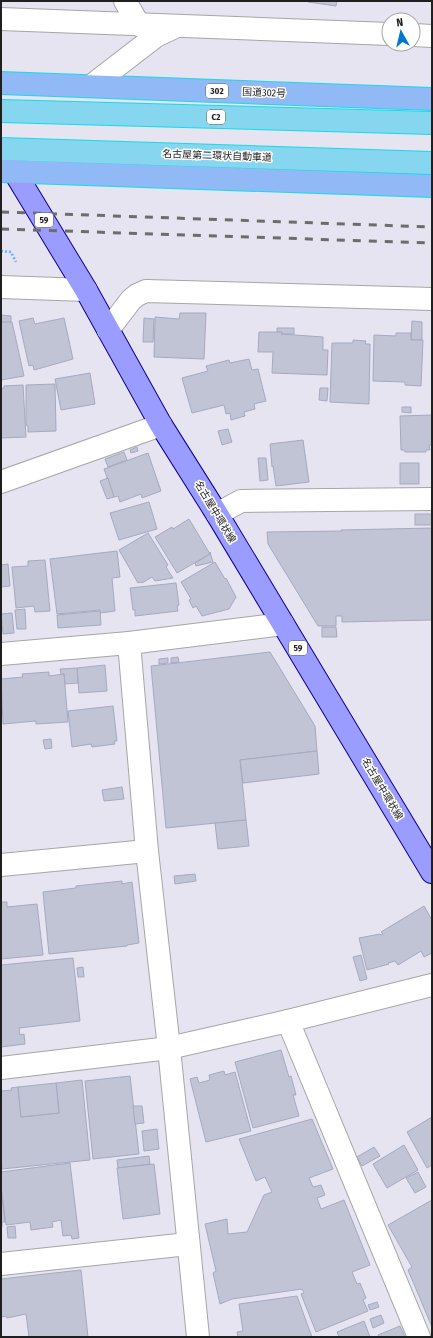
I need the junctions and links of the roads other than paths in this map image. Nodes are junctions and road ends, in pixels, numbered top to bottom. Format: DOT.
graph roads {
  1 [pos="126,1"];
  2 [pos="1,19"];
  3 [pos="139,25"];
  4 [pos="175,27"];
  5 [pos="381,34"];
  6 [pos="421,35"];
  7 [pos="432,36"];
  8 [pos="1,83"];
  9 [pos="91,86"];
  10 [pos="432,99"];
  11 [pos="1,110"];
  12 [pos="432,123"];
  13 [pos="1,150"];
  14 [pos="432,163"];
  15 [pos="8,171"];
  16 [pos="432,186"];
  17 [pos="1,288"];
  18 [pos="86,290"];
  19 [pos="432,299"];
  20 [pos="108,330"];
  21 [pos="161,425"];
  22 [pos="1,482"];
  23 [pos="432,499"];
  24 [pos="217,514"];
  25 [pos="283,624"];
  26 [pos="129,642"];
  27 [pos="1,654"];
  28 [pos="147,851"];
  29 [pos="1,865"];
  30 [pos="432,872"];
  31 [pos="432,985"];
  32 [pos="288,1021"];
  33 [pos="169,1048"];
  34 [pos="1,1068"];
  35 [pos="188,1244"];
  36 [pos="1,1264"];
  37 [pos="198,1337"];
  38 [pos="419,1337"];
  1 -- 3 [label="street"];
  2 -- 3 [label="street"];
  3 -- 4 [label="street"];
  4 -- 5 [label="street"];
  4 -- 9 [label="street"];
  6 -- 7 [label="street"];
  8 -- 9 [label="highway, 国道302号 / 302"];
  9 -- 10 [label="highway, 国道302号 / 302"];
  11 -- 12 [label="highway, C2"];
  13 -- 14 [label="highway, 名古屋第二環状自動車道"];
  13 -- 15 [label="main road, 名古屋中環状線 / 59"];
  15 -- 16 [label="highway"];
  15 -- 18 [label="main road, 名古屋中環状線 / 59"];
  17 -- 18 [label="street"];
  18 -- 20 [label="main road, 名古屋中環状線 / 59"];
  19 -- 20 [label="street"];
  20 -- 21 [label="main road, 名古屋中環状線 / 59"];
  21 -- 22 [label="street"];
  21 -- 24 [label="main road, 名古屋中環状線 / 59"];
  23 -- 24 [label="street"];
  24 -- 25 [label="main road, 名古屋中環状線 / 59"];
  25 -- 26 [label="street"];
  25 -- 30 [label="main road, 名古屋中環状線 / 59"];
  26 -- 27 [label="street"];
  26 -- 28 [label="street"];
  28 -- 29 [label="street"];
  28 -- 33 [label="street"];
  31 -- 32 [label="street"];
  32 -- 33 [label="street"];
  32 -- 38 [label="street"];
  33 -- 34 [label="street"];
  33 -- 35 [label="street"];
  35 -- 36 [label="street"];
  35 -- 37 [label="street"];
}
